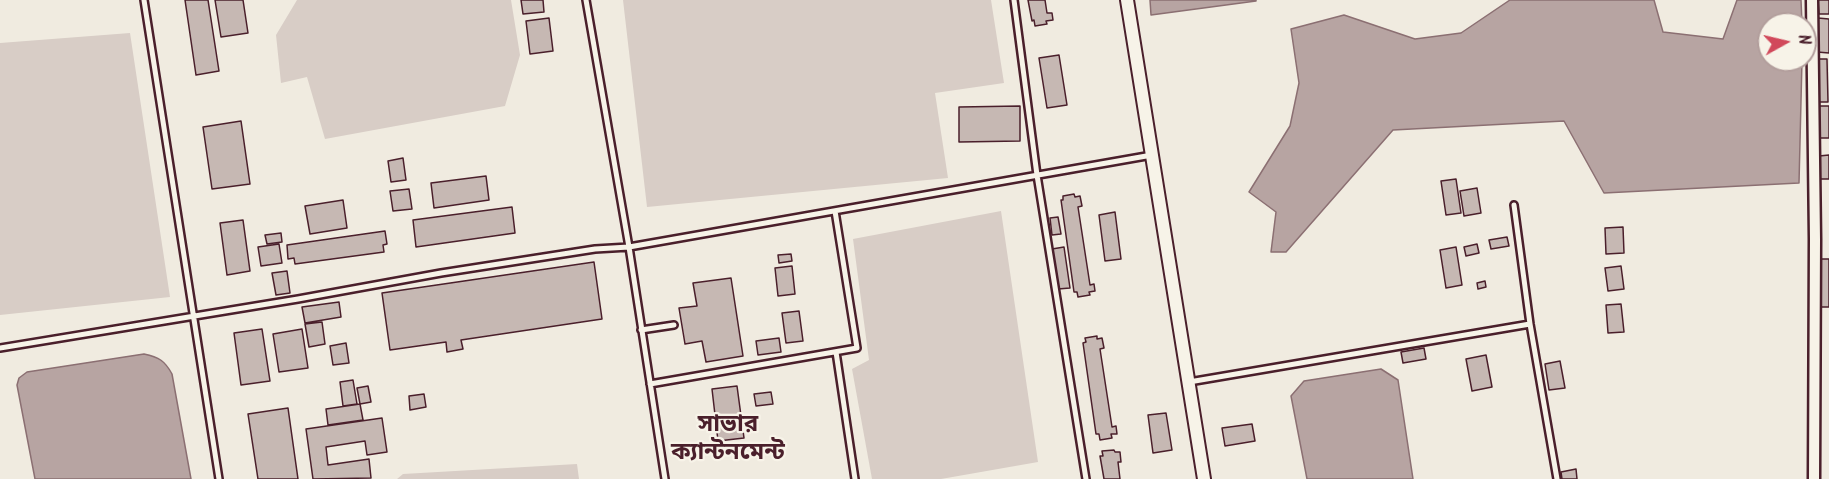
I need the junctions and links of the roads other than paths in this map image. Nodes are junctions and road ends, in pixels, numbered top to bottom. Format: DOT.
graph roads {
  1 [pos="144,0"];
  2 [pos="586,0"];
  3 [pos="1014,0"];
  4 [pos="1127,0"];
  5 [pos="1812,0"];
  6 [pos="1152,155"];
  7 [pos="1037,175"];
  8 [pos="1514,205"];
  9 [pos="835,211"];
  10 [pos="629,248"];
  11 [pos="193,316"];
  12 [pos="1530,324"];
  13 [pos="674,325"];
  14 [pos="641,330"];
  15 [pos="0,348"];
  16 [pos="836,352"];
  17 [pos="1189,382"];
  18 [pos="650,384"];
  19 [pos="219,479"];
  20 [pos="665,479"];
  21 [pos="855,479"];
  22 [pos="1086,479"];
  23 [pos="1204,479"];
  24 [pos="1557,479"];
  25 [pos="1814,479"];
  1 -- 11 [label="lane"];
  2 -- 10 [label="lane"];
  3 -- 7 [label="lane"];
  4 -- 6 [label="street"];
  5 -- 25 [label="street"];
  6 -- 7 [label="lane"];
  6 -- 17 [label="street"];
  7 -- 9 [label="lane"];
  7 -- 22 [label="lane"];
  8 -- 12 [label="lane"];
  9 -- 10 [label="lane"];
  9 -- 16 [label="lane"];
  10 -- 11 [label="lane"];
  10 -- 14 [label="lane"];
  11 -- 15 [label="lane"];
  11 -- 19 [label="lane"];
  12 -- 17 [label="lane"];
  12 -- 24 [label="lane"];
  13 -- 14 [label="lane"];
  14 -- 18 [label="lane"];
  16 -- 18 [label="lane"];
  16 -- 21 [label="lane"];
  17 -- 23 [label="street"];
  18 -- 20 [label="lane"];
}
